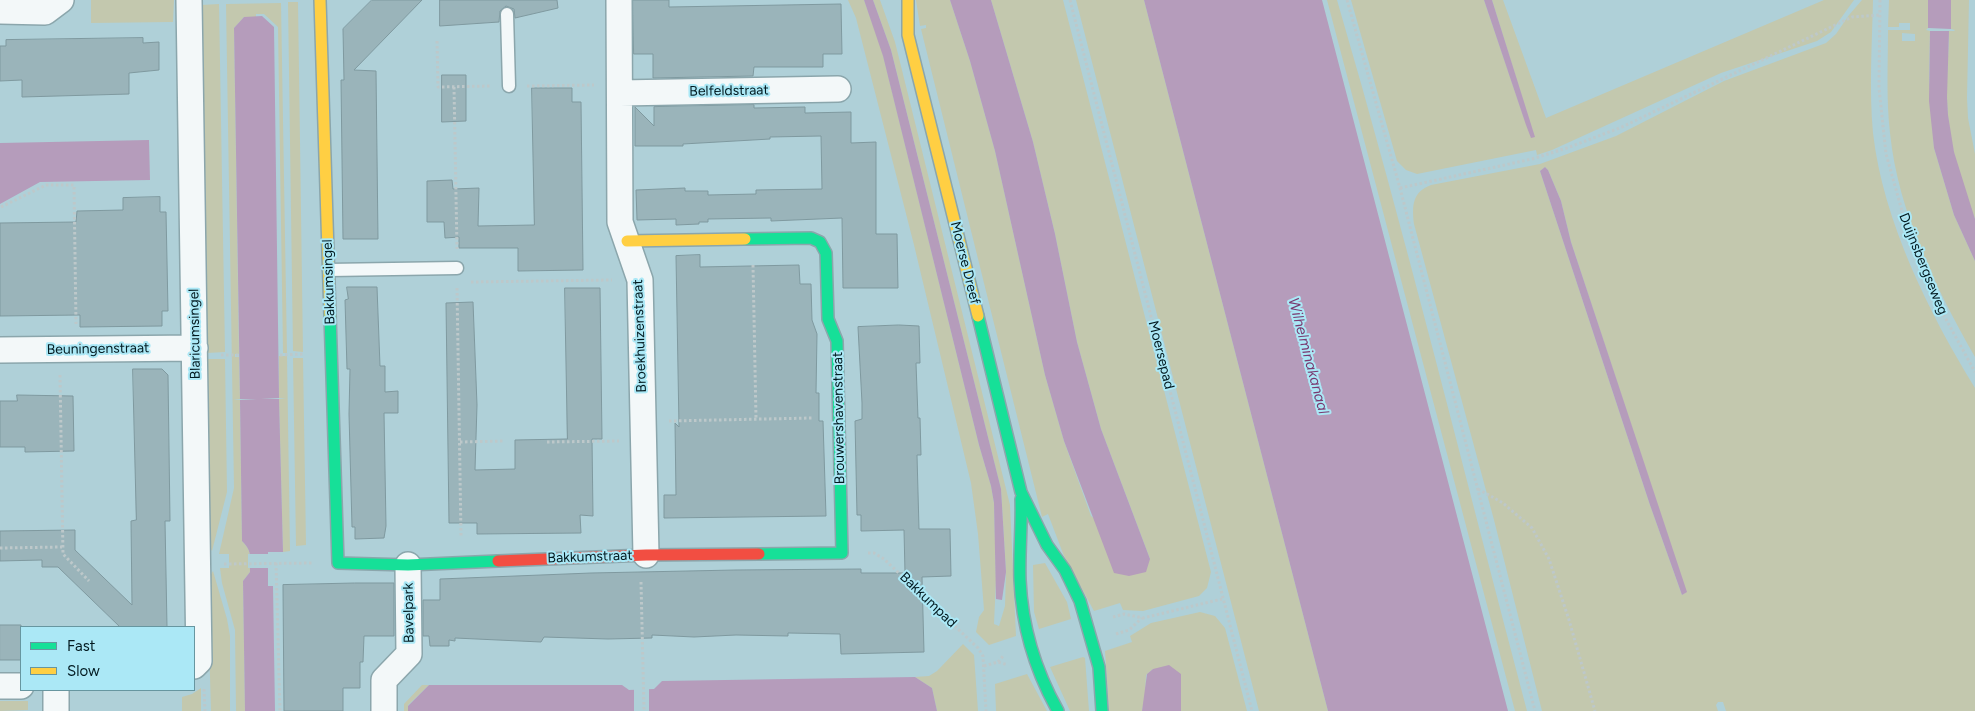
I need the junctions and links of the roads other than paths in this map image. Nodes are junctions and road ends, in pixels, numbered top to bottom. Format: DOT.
graph roads {
  1 [pos="62,0"];
  2 [pos="190,0"];
  3 [pos="320,0"];
  4 [pos="619,0"];
  5 [pos="908,0"];
  6 [pos="0,11"];
  7 [pos="507,14"];
  8 [pos="898,18"];
  9 [pos="908,35"];
  10 [pos="509,86"];
  11 [pos="838,89"];
  12 [pos="620,94"];
  13 [pos="626,241"];
  14 [pos="457,268"];
  15 [pos="329,270"];
  16 [pos="195,348"];
  17 [pos="0,350"];
  18 [pos="1021,492"];
  19 [pos="842,553"];
  20 [pos="643,555"];
  21 [pos="338,563"];
  22 [pos="408,565"];
  23 [pos="195,665"];
  24 [pos="0,686"];
  25 [pos="20,686"];
  26 [pos="56,691"];
  27 [pos="56,711"];
  28 [pos="384,711"];
  29 [pos="1058,711"];
  30 [pos="1102,711"];
  1 -- 6 [label="street"];
  2 -- 16 [label="street, Blaricumsingel"];
  3 -- 15 [label="street, Bakkumsingel"];
  4 -- 12 [label="street, Broekhuizenstraat"];
  5 -- 9 [label="street, Moerse Dreef"];
  7 -- 10 [label="lane"];
  8 -- 9 [label="street, Moerse Dreef"];
  9 -- 18 [label="street, Moerse Dreef"];
  11 -- 12 [label="street, Belfeldstraat"];
  12 -- 13 [label="street, Broekhuizenstraat"];
  13 -- 19 [label="street, Brouwershavenstraat"];
  13 -- 20 [label="street, Broekhuizenstraat"];
  14 -- 15 [label="lane"];
  15 -- 21 [label="street, Bakkumsingel"];
  16 -- 17 [label="street, Beuningenstraat"];
  16 -- 23 [label="street, Blaricumsingel"];
  18 -- 29 [label="street, Moerse Dreef"];
  18 -- 30 [label="street, Moerse Dreef"];
  19 -- 20 [label="street, Bakkumstraat"];
  20 -- 22 [label="street, Bakkumstraat"];
  21 -- 22 [label="street, Bakkumstraat"];
  22 -- 28 [label="street, Bavelpark"];
  24 -- 25 [label="street"];
  26 -- 27 [label="street"];
}
